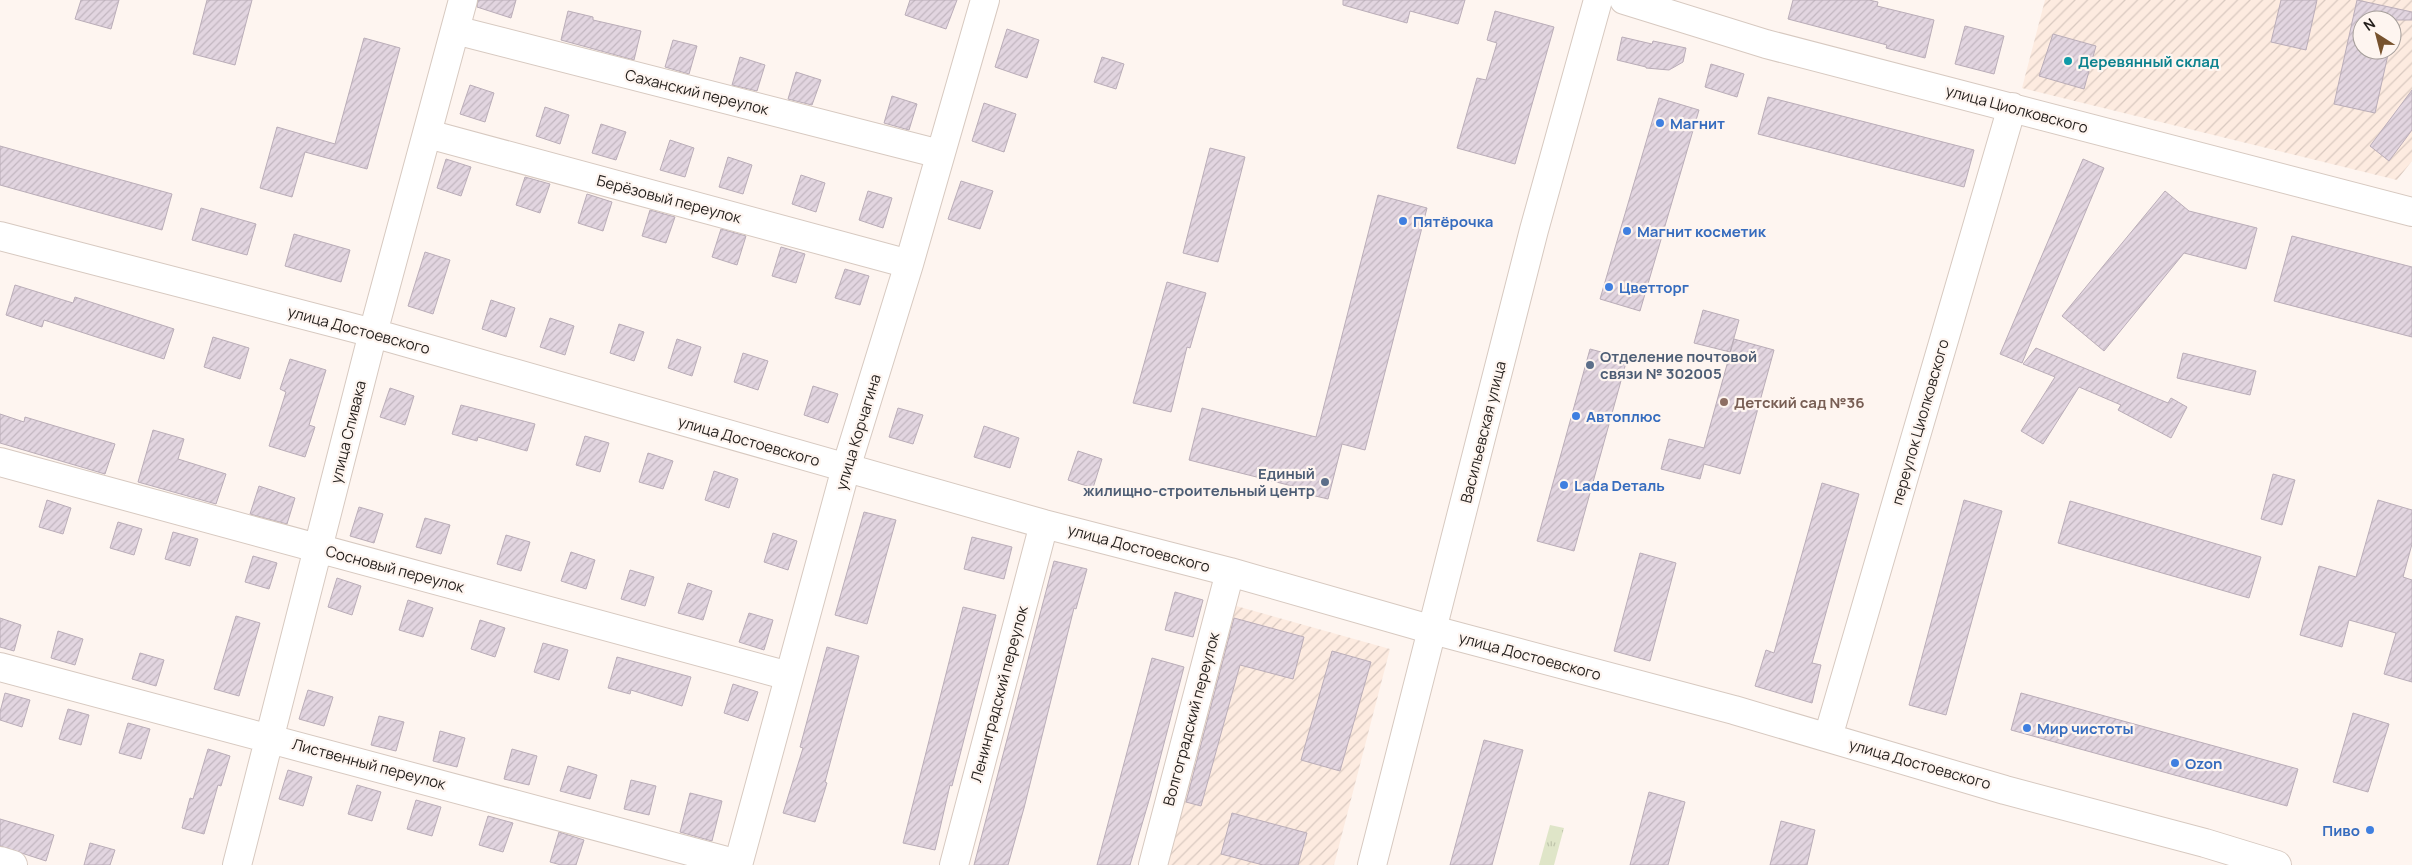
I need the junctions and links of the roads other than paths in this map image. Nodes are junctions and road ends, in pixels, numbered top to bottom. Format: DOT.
graph roads {
  1 [pos="463,0"];
  2 [pos="985,0"];
  3 [pos="1598,0"];
  4 [pos="1624,0"];
  5 [pos="455,30"];
  6 [pos="2012,107"];
  7 [pos="428,134"];
  8 [pos="940,154"];
  9 [pos="2412,212"];
  10 [pos="0,236"];
  11 [pos="910,264"];
  12 [pos="374,333"];
  13 [pos="0,462"];
  14 [pos="846,468"];
  15 [pos="1044,524"];
  16 [pos="318,548"];
  17 [pos="1230,572"];
  18 [pos="1433,630"];
  19 [pos="0,666"];
  20 [pos="789,676"];
  21 [pos="1828,737"];
  22 [pos="271,738"];
  23 [pos="0,862"];
  24 [pos="738,864"];
  25 [pos="13,865"];
  26 [pos="237,865"];
  27 [pos="954,865"];
  28 [pos="1153,865"];
  29 [pos="1372,865"];
  30 [pos="2277,865"];
  1 -- 5 [label="street, улица Спивака"];
  2 -- 8 [label="street, улица Корчагина"];
  3 -- 18 [label="street, Васильевская улица"];
  4 -- 6 [label="street, улица Циолковского"];
  5 -- 7 [label="street, улица Спивака"];
  5 -- 8 [label="street, Саханский переулок"];
  6 -- 9 [label="street, улица Циолковского"];
  6 -- 21 [label="street, переулок Циолковского"];
  7 -- 11 [label="street, Берёзовый переулок"];
  7 -- 12 [label="street, улица Спивака"];
  8 -- 11 [label="street, улица Корчагина"];
  10 -- 12 [label="street, улица Достоевского"];
  11 -- 14 [label="street, улица Корчагина"];
  12 -- 14 [label="street, улица Достоевского"];
  12 -- 16 [label="street, улица Спивака"];
  13 -- 16 [label="street, Сосновый переулок"];
  14 -- 15 [label="street, улица Достоевского"];
  14 -- 20 [label="street, улица Корчагина"];
  15 -- 17 [label="street, улица Достоевского"];
  15 -- 27 [label="street, Ленинградский переулок"];
  16 -- 20 [label="street, Сосновый переулок"];
  16 -- 22 [label="street, улица Спивака"];
  17 -- 18 [label="street, улица Достоевского"];
  17 -- 28 [label="street, Волгоградский переулок"];
  18 -- 21 [label="street, улица Достоевского"];
  18 -- 29 [label="street, Васильевская улица"];
  19 -- 22 [label="street, Лиственный переулок"];
  20 -- 24 [label="street, улица Корчагина"];
  21 -- 30 [label="street, улица Достоевского"];
  22 -- 24 [label="street, Лиственный переулок"];
  22 -- 26 [label="street, улица Спивака"];
  23 -- 25 [label="street"];
}
